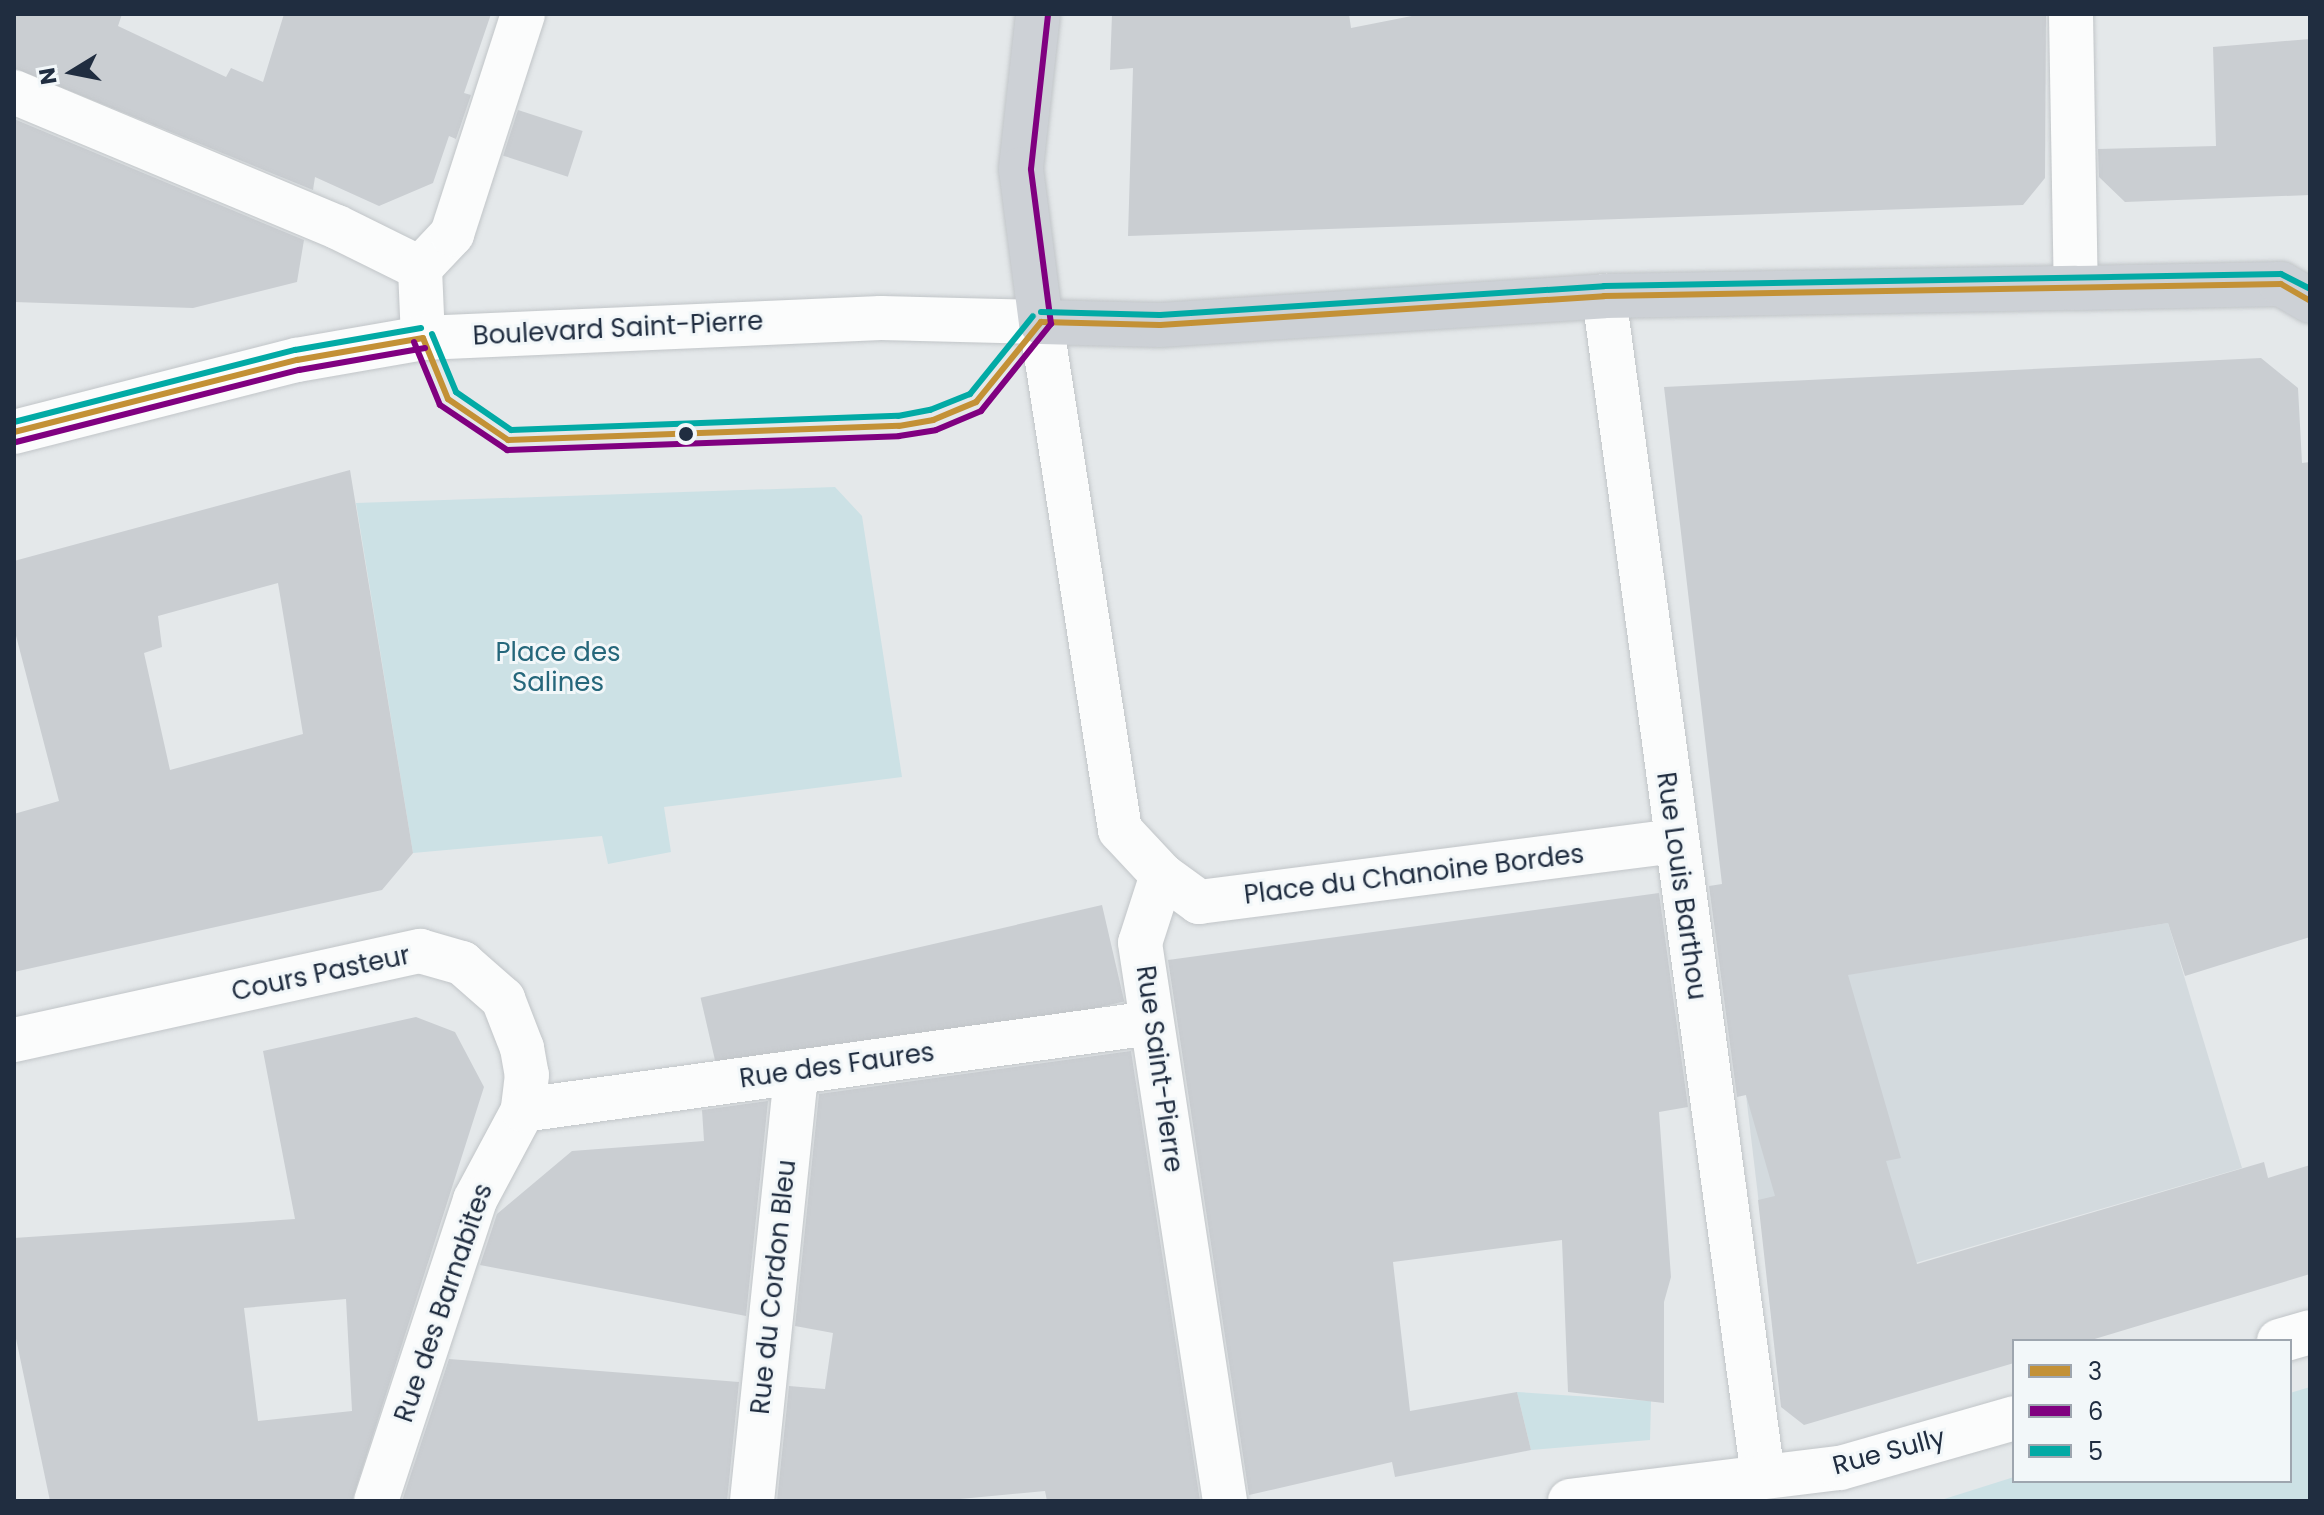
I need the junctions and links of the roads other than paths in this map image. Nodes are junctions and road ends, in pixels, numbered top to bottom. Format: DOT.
graph roads {
  1 [pos="523,14"];
  2 [pos="1038,14"];
  3 [pos="2071,14"];
  4 [pos="14,92"];
  5 [pos="420,268"];
  6 [pos="2076,288"];
  7 [pos="1604,296"];
  8 [pos="2310,301"];
  9 [pos="1041,322"];
  10 [pos="423,338"];
  11 [pos="14,432"];
  12 [pos="1674,841"];
  13 [pos="1162,875"];
  14 [pos="1151,1023"];
  15 [pos="14,1040"];
  16 [pos="796,1072"];
  17 [pos="523,1110"];
  18 [pos="2310,1332"];
  19 [pos="2286,1339"];
  20 [pos="2012,1419"];
  21 [pos="1763,1476"];
  22 [pos="376,1501"];
  23 [pos="752,1501"];
  24 [pos="1225,1501"];
  25 [pos="1570,1501"];
  1 -- 5 [label="street"];
  2 -- 9 [label="main road"];
  3 -- 6 [label="street"];
  4 -- 5 [label="street"];
  5 -- 10 [label="street"];
  6 -- 7 [label="main road"];
  6 -- 8 [label="main road"];
  7 -- 9 [label="main road"];
  7 -- 12 [label="street, Rue Louis Barthou"];
  9 -- 10 [label="street, Boulevard Saint-Pierre"];
  9 -- 13 [label="street"];
  10 -- 11 [label="street, Boulevard Saint-Pierre"];
  12 -- 13 [label="street, Place du Chanoine Bordes"];
  12 -- 21 [label="street, Rue Louis Barthou"];
  13 -- 14 [label="street, Rue Saint-Pierre"];
  14 -- 16 [label="street, Rue des Faures"];
  14 -- 24 [label="street, Rue Saint-Pierre"];
  15 -- 17 [label="street, Cours Pasteur"];
  16 -- 17 [label="street, Rue des Faures"];
  16 -- 23 [label="street, Rue du Cordon Bleu"];
  17 -- 22 [label="street, Rue des Barnabites"];
  18 -- 19 [label="street"];
  20 -- 21 [label="street, Rue Sully"];
  21 -- 25 [label="street, Rue Sully"];
}
